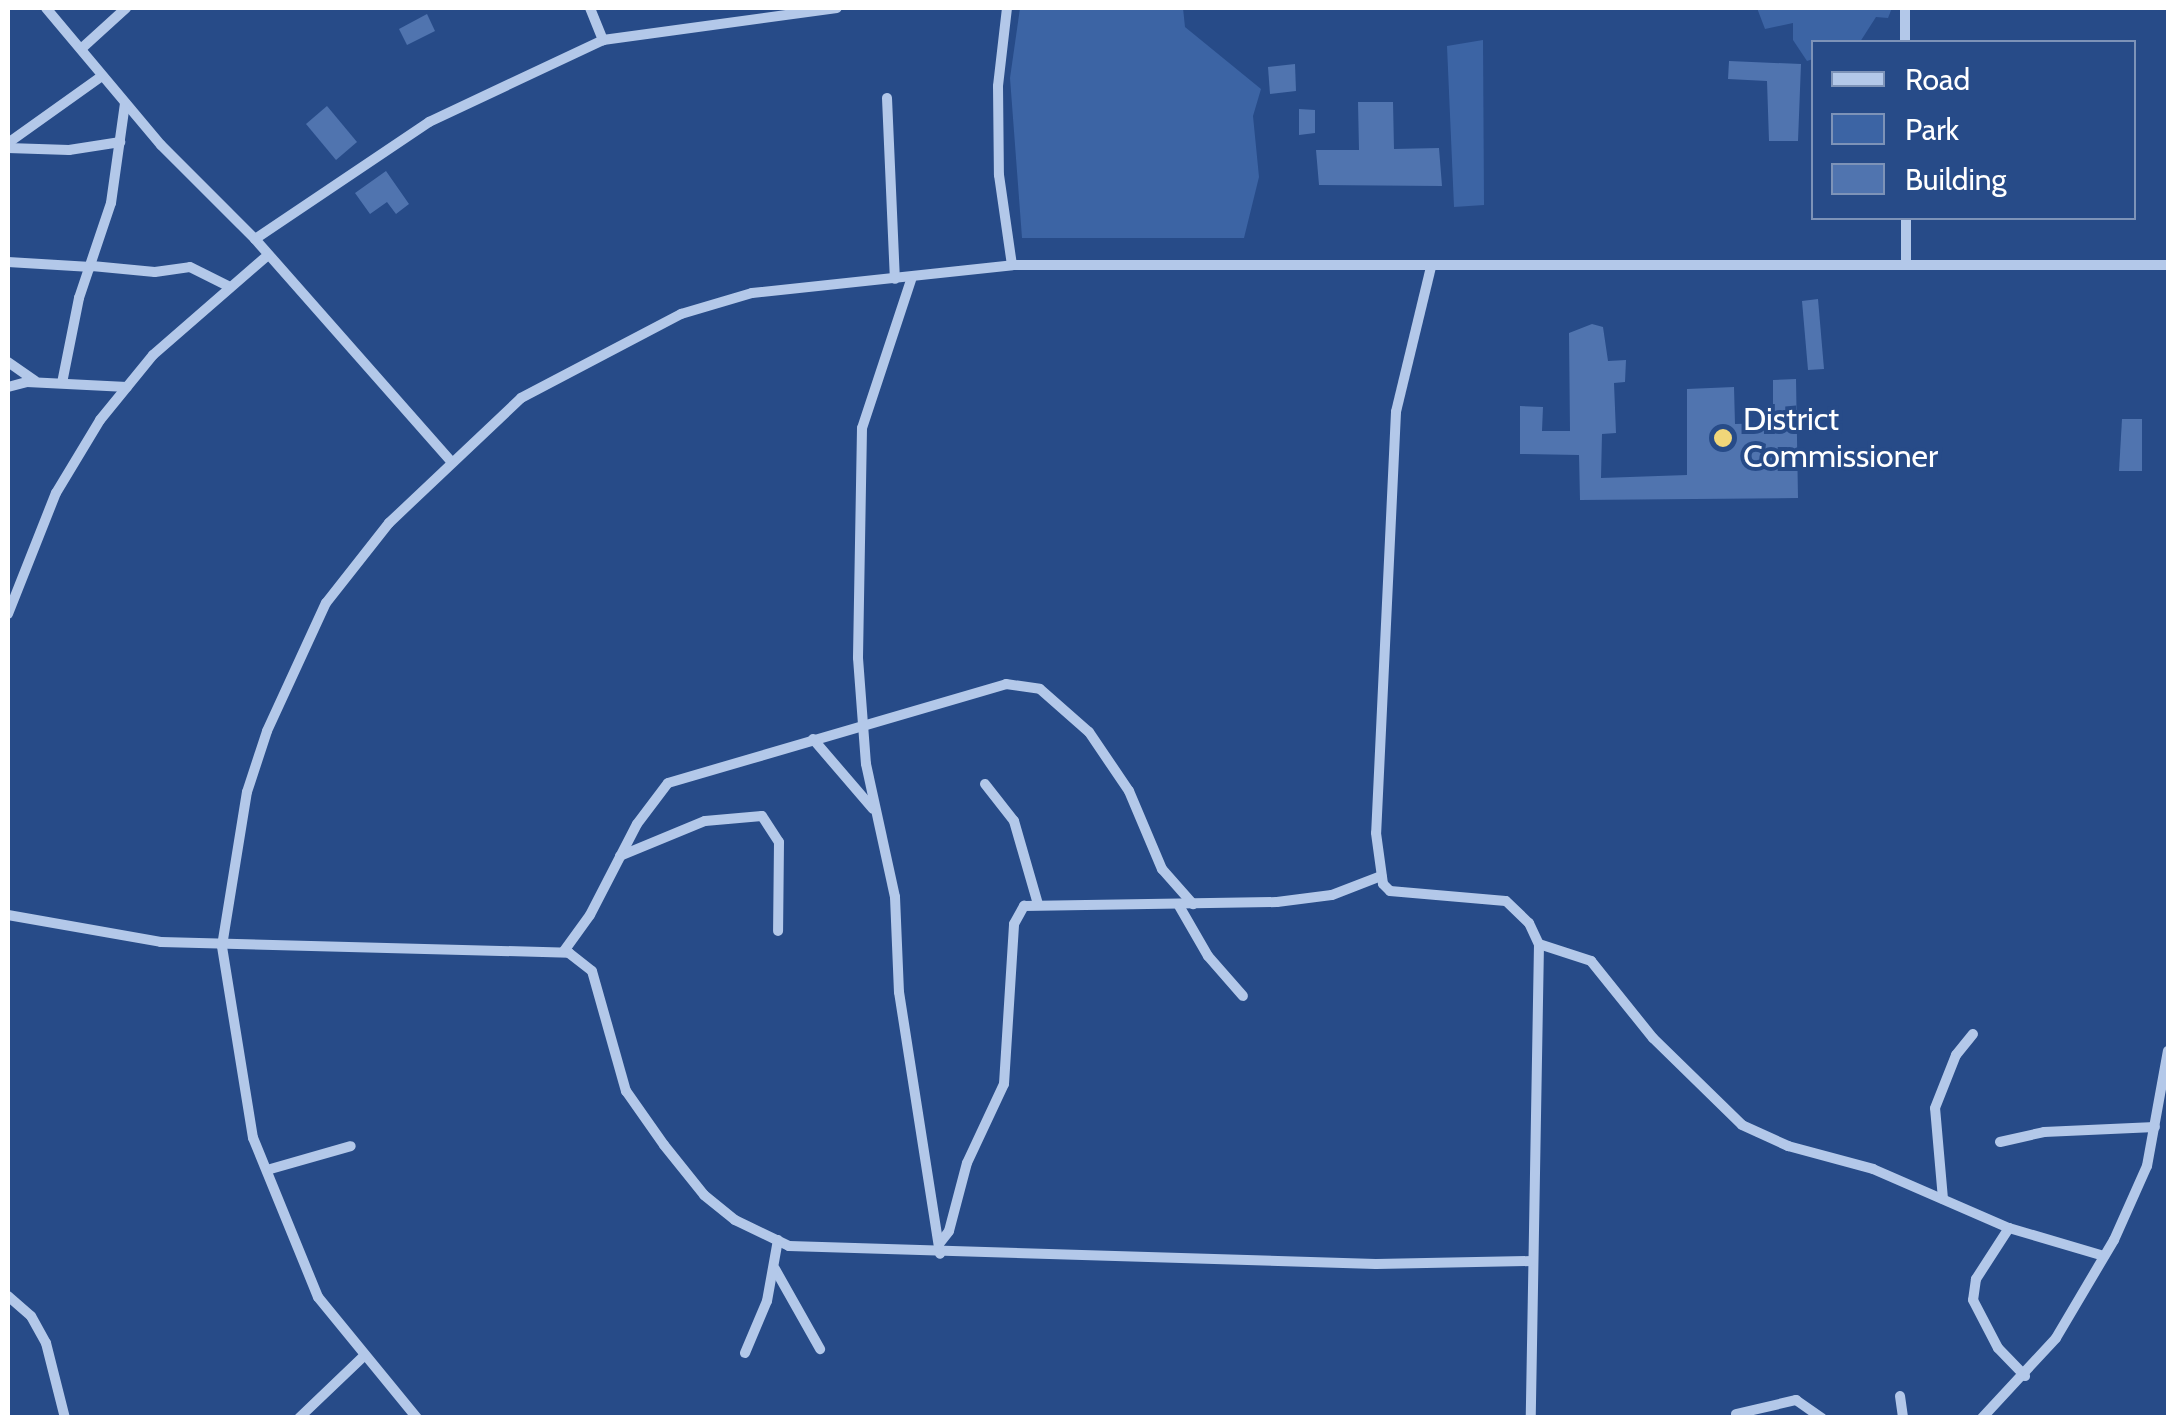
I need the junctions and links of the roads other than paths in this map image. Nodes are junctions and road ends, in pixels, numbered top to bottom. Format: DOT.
graph roads {
  1 [pos="46,8"];
  2 [pos="126,8"];
  3 [pos="590,8"];
  4 [pos="836,8"];
  5 [pos="1008,8"];
  6 [pos="1905,8"];
  7 [pos="603,40"];
  8 [pos="1905,40"];
  9 [pos="82,49"];
  10 [pos="102,76"];
  11 [pos="887,98"];
  12 [pos="125,103"];
  13 [pos="120,142"];
  14 [pos="8,145"];
  15 [pos="1906,220"];
  16 [pos="254,240"];
  17 [pos="267,256"];
  18 [pos="8,262"];
  19 [pos="1906,263"];
  20 [pos="1012,265"];
  21 [pos="91,266"];
  22 [pos="2168,266"];
  23 [pos="1431,267"];
  24 [pos="912,278"];
  25 [pos="896,279"];
  26 [pos="228,286"];
  27 [pos="8,362"];
  28 [pos="36,382"];
  29 [pos="62,383"];
  30 [pos="8,387"];
  31 [pos="126,387"];
  32 [pos="450,460"];
  33 [pos="8,614"];
  34 [pos="864,726"];
  35 [pos="813,739"];
  36 [pos="985,784"];
  37 [pos="873,808"];
  38 [pos="619,856"];
  39 [pos="1382,876"];
  40 [pos="1038,904"];
  41 [pos="1178,904"];
  42 [pos="1192,904"];
  43 [pos="8,915"];
  44 [pos="778,931"];
  45 [pos="1539,944"];
  46 [pos="222,946"];
  47 [pos="564,951"];
  48 [pos="1243,996"];
  49 [pos="1973,1034"];
  50 [pos="2168,1051"];
  51 [pos="2155,1127"];
  52 [pos="2000,1142"];
  53 [pos="351,1146"];
  54 [pos="266,1170"];
  55 [pos="1943,1200"];
  56 [pos="2008,1228"];
  57 [pos="778,1240"];
  58 [pos="939,1249"];
  59 [pos="2104,1256"];
  60 [pos="1532,1261"];
  61 [pos="775,1269"];
  62 [pos="8,1298"];
  63 [pos="820,1348"];
  64 [pos="745,1354"];
  65 [pos="365,1355"];
  66 [pos="2025,1376"];
  67 [pos="1900,1396"];
  68 [pos="1736,1414"];
  69 [pos="65,1418"];
  70 [pos="299,1418"];
  71 [pos="417,1418"];
  72 [pos="1531,1418"];
  73 [pos="1822,1418"];
  74 [pos="1903,1418"];
  75 [pos="1982,1418"];
  1 -- 9 [label="street"];
  2 -- 9 [label="street"];
  3 -- 7 [label="street"];
  4 -- 7 [label="street"];
  5 -- 20 [label="street"];
  6 -- 8 [label="street"];
  7 -- 16 [label="street"];
  9 -- 10 [label="street"];
  10 -- 12 [label="street"];
  10 -- 14 [label="street"];
  11 -- 25 [label="street"];
  12 -- 13 [label="street"];
  12 -- 16 [label="street"];
  13 -- 14 [label="street"];
  13 -- 21 [label="street"];
  15 -- 19 [label="street"];
  16 -- 17 [label="street"];
  17 -- 26 [label="street"];
  17 -- 32 [label="street"];
  18 -- 21 [label="street"];
  19 -- 22 [label="street"];
  19 -- 23 [label="street"];
  20 -- 23 [label="street"];
  20 -- 24 [label="street"];
  21 -- 26 [label="street"];
  21 -- 29 [label="street"];
  23 -- 39 [label="street"];
  24 -- 25 [label="street"];
  24 -- 34 [label="street"];
  25 -- 32 [label="street"];
  26 -- 31 [label="street"];
  27 -- 28 [label="street"];
  28 -- 29 [label="street"];
  28 -- 30 [label="street"];
  29 -- 31 [label="street"];
  31 -- 33 [label="street"];
  32 -- 46 [label="street"];
  34 -- 35 [label="street"];
  34 -- 37 [label="street"];
  34 -- 42 [label="street"];
  35 -- 37 [label="street"];
  35 -- 38 [label="street"];
  36 -- 40 [label="street"];
  37 -- 58 [label="street"];
  38 -- 44 [label="street"];
  38 -- 47 [label="street"];
  39 -- 42 [label="street"];
  39 -- 45 [label="street"];
  40 -- 41 [label="street"];
  40 -- 58 [label="street"];
  41 -- 42 [label="street"];
  41 -- 48 [label="street"];
  43 -- 46 [label="street"];
  45 -- 55 [label="street"];
  45 -- 60 [label="street"];
  46 -- 47 [label="street"];
  46 -- 54 [label="street"];
  47 -- 57 [label="street"];
  49 -- 55 [label="street"];
  50 -- 51 [label="street"];
  51 -- 52 [label="street"];
  51 -- 59 [label="street"];
  53 -- 54 [label="street"];
  54 -- 65 [label="street"];
  55 -- 56 [label="street"];
  56 -- 59 [label="street"];
  56 -- 66 [label="street"];
  57 -- 58 [label="street"];
  57 -- 61 [label="street"];
  58 -- 60 [label="street"];
  59 -- 66 [label="street"];
  60 -- 72 [label="street"];
  61 -- 63 [label="street"];
  61 -- 64 [label="street"];
  62 -- 69 [label="street"];
  65 -- 70 [label="street"];
  65 -- 71 [label="street"];
  66 -- 75 [label="street"];
  67 -- 74 [label="street"];
  68 -- 73 [label="street"];
}
